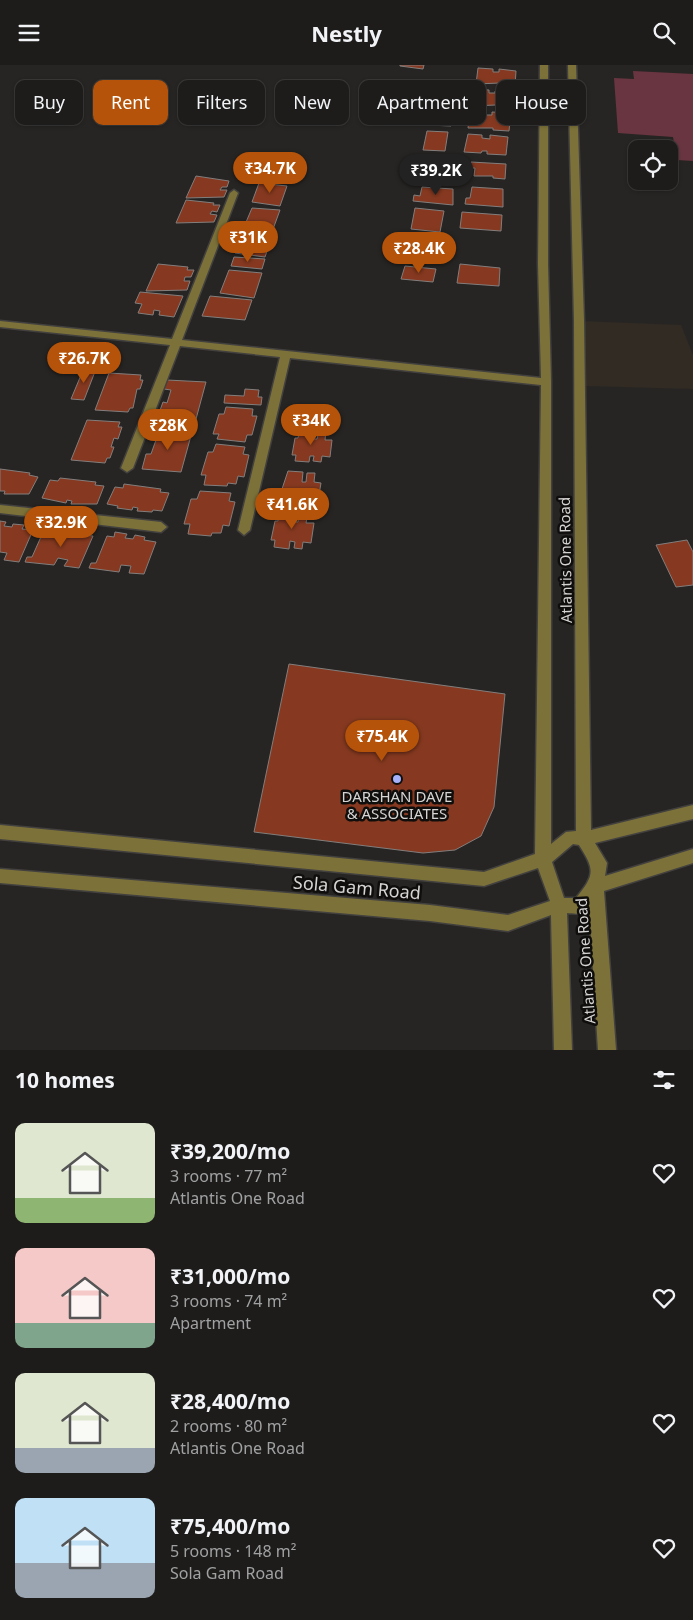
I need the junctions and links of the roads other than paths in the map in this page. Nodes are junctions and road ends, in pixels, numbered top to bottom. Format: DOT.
graph roads {
  1 [pos="544,65"];
  2 [pos="572,65"];
  3 [pos="234,193"];
  4 [pos="0,324"];
  5 [pos="176,343"];
  6 [pos="286,355"];
  7 [pos="546,382"];
  8 [pos="127,468"];
  9 [pos="0,509"];
  10 [pos="161,527"];
  11 [pos="244,530"];
  12 [pos="693,812"];
  13 [pos="0,832"];
  14 [pos="584,839"];
  15 [pos="693,856"];
  16 [pos="543,859"];
  17 [pos="0,876"];
  18 [pos="596,886"];
  19 [pos="559,905"];
  20 [pos="563,1050"];
  21 [pos="607,1050"];
  1 -- 7 [label="street, Atlantis One Road"];
  2 -- 14 [label="street, Atlantis One Road"];
  3 -- 5 [label="street"];
  4 -- 5 [label="street"];
  5 -- 6 [label="street"];
  5 -- 8 [label="street"];
  6 -- 7 [label="street"];
  6 -- 11 [label="street"];
  7 -- 16 [label="street, Atlantis One Road"];
  9 -- 10 [label="street"];
  12 -- 14 [label="street, Sola Gam Road"];
  13 -- 16 [label="street, Sola Gam Road"];
  14 -- 16 [label="street, Sola Gam Road"];
  14 -- 18 [label="street, Atlantis One Road"];
  15 -- 18 [label="street"];
  16 -- 19 [label="street, Atlantis One Road"];
  17 -- 19 [label="street, Sola Gam Road"];
  18 -- 19 [label="street, Sola Gam Road"];
  18 -- 21 [label="street, Atlantis One Road"];
  19 -- 20 [label="street, Atlantis One Road"];
}
